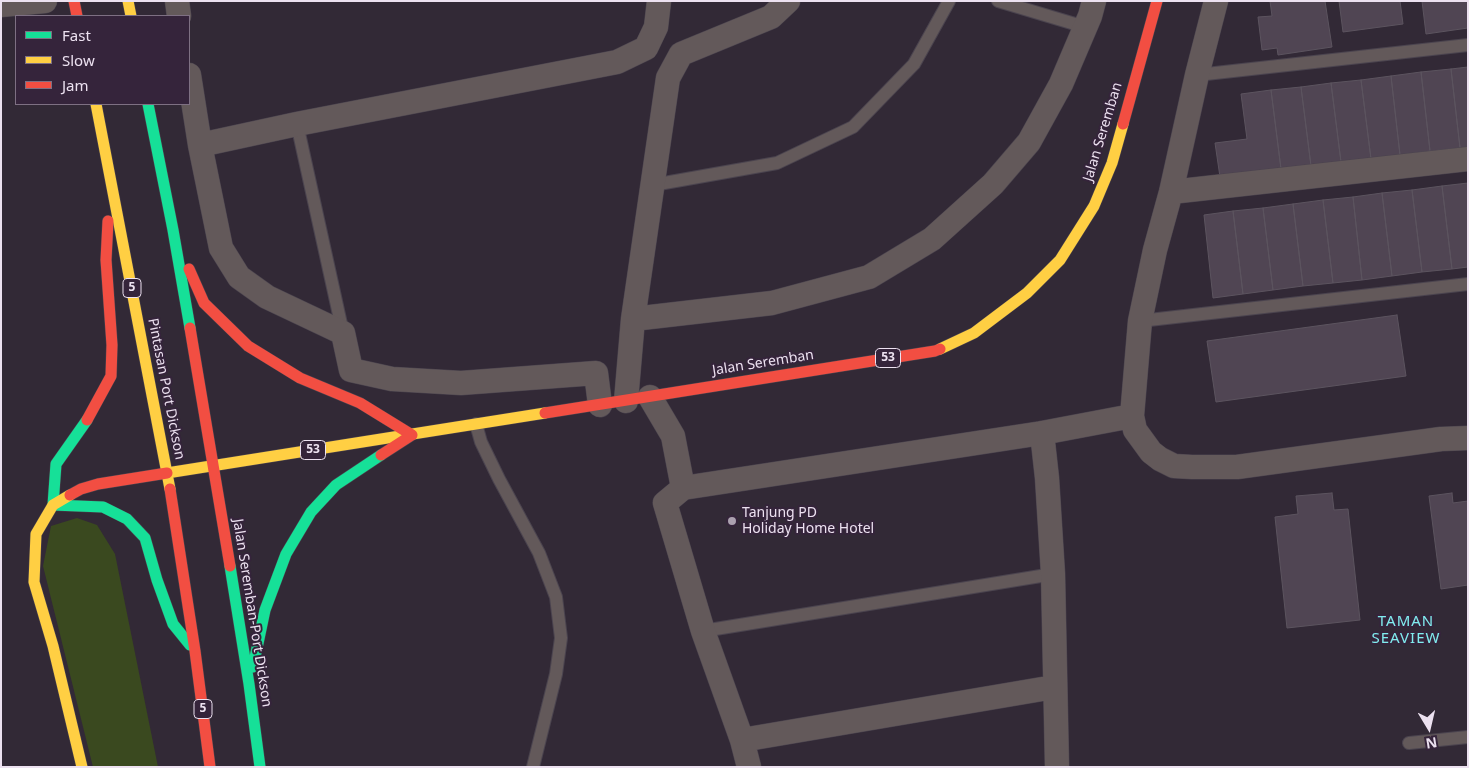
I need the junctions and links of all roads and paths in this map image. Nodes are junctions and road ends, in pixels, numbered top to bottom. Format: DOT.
graph roads {
  1 [pos="44,1"];
  2 [pos="74,1"];
  3 [pos="128,1"];
  4 [pos="176,1"];
  5 [pos="659,1"];
  6 [pos="788,1"];
  7 [pos="949,1"];
  8 [pos="998,1"];
  9 [pos="1094,1"];
  10 [pos="1157,1"];
  11 [pos="1216,1"];
  12 [pos="1,5"];
  13 [pos="77,15"];
  14 [pos="131,15"];
  15 [pos="179,15"];
  16 [pos="1085,27"];
  17 [pos="1468,45"];
  18 [pos="1198,75"];
  19 [pos="190,81"];
  20 [pos="96,105"];
  21 [pos="148,105"];
  22 [pos="297,124"];
  23 [pos="200,145"];
  24 [pos="1468,159"];
  25 [pos="111,178"];
  26 [pos="653,185"];
  27 [pos="1171,192"];
  28 [pos="172,230"];
  29 [pos="1468,284"];
  30 [pos="633,319"];
  31 [pos="1140,321"];
  32 [pos="343,333"];
  33 [pos="650,397"];
  34 [pos="626,401"];
  35 [pos="600,405"];
  36 [pos="1132,416"];
  37 [pos="476,424"];
  38 [pos="1042,432"];
  39 [pos="412,435"];
  40 [pos="1468,438"];
  41 [pos="213,465"];
  42 [pos="167,474"];
  43 [pos="682,488"];
  44 [pos="53,505"];
  45 [pos="1053,574"];
  46 [pos="703,631"];
  47 [pos="195,651"];
  48 [pos="249,684"];
  49 [pos="1054,687"];
  50 [pos="1468,737"];
  51 [pos="742,740"];
  52 [pos="1409,743"];
  53 [pos="82,767"];
  54 [pos="210,767"];
  55 [pos="260,767"];
  56 [pos="533,767"];
  57 [pos="749,767"];
  58 [pos="1057,767"];
  1 -- 12 [label="street"];
  2 -- 13 [label="main road"];
  3 -- 14 [label="main road"];
  4 -- 15 [label="street"];
  5 -- 22 [label="street"];
  6 -- 26 [label="street"];
  7 -- 26 [label="lane"];
  8 -- 16 [label="lane"];
  9 -- 16 [label="street"];
  10 -- 33 [label="main road, Jalan Seremban / 53"];
  11 -- 18 [label="street"];
  16 -- 30 [label="street"];
  17 -- 18 [label="lane"];
  18 -- 27 [label="street"];
  19 -- 23 [label="street"];
  20 -- 25 [label="main road, Pintasan Port Dickson / 5"];
  21 -- 28 [label="main road"];
  22 -- 23 [label="street"];
  22 -- 32 [label="lane"];
  23 -- 32 [label="street"];
  24 -- 27 [label="street"];
  25 -- 42 [label="main road, Pintasan Port Dickson / 5"];
  25 -- 44 [label="main road"];
  26 -- 30 [label="street"];
  27 -- 31 [label="street"];
  28 -- 39 [label="main road"];
  28 -- 41 [label="main road"];
  29 -- 31 [label="lane"];
  30 -- 34 [label="street"];
  31 -- 36 [label="street"];
  32 -- 35 [label="street"];
  33 -- 34 [label="main road, Jalan Seremban / 53"];
  33 -- 43 [label="street"];
  34 -- 35 [label="main road, Jalan Seremban / 53"];
  35 -- 37 [label="main road, Jalan Seremban / 53"];
  36 -- 38 [label="street"];
  36 -- 40 [label="street"];
  37 -- 39 [label="main road, Jalan Seremban / 53"];
  37 -- 56 [label="lane"];
  38 -- 43 [label="street"];
  38 -- 45 [label="street"];
  39 -- 41 [label="main road, Jalan Seremban / 53"];
  39 -- 48 [label="main road"];
  41 -- 42 [label="main road, Jalan Seremban / 53"];
  41 -- 48 [label="main road, Jalan Seremban-Port Dickson"];
  42 -- 44 [label="main road, Jalan Seremban"];
  42 -- 47 [label="main road, 5"];
  43 -- 46 [label="street"];
  44 -- 47 [label="main road"];
  44 -- 53 [label="main road"];
  45 -- 46 [label="lane"];
  45 -- 49 [label="street"];
  46 -- 51 [label="street"];
  47 -- 54 [label="main road, 5"];
  48 -- 55 [label="main road, Jalan Seremban-Port Dickson"];
  49 -- 51 [label="street"];
  49 -- 58 [label="street"];
  50 -- 52 [label="lane"];
  51 -- 57 [label="street"];
}
